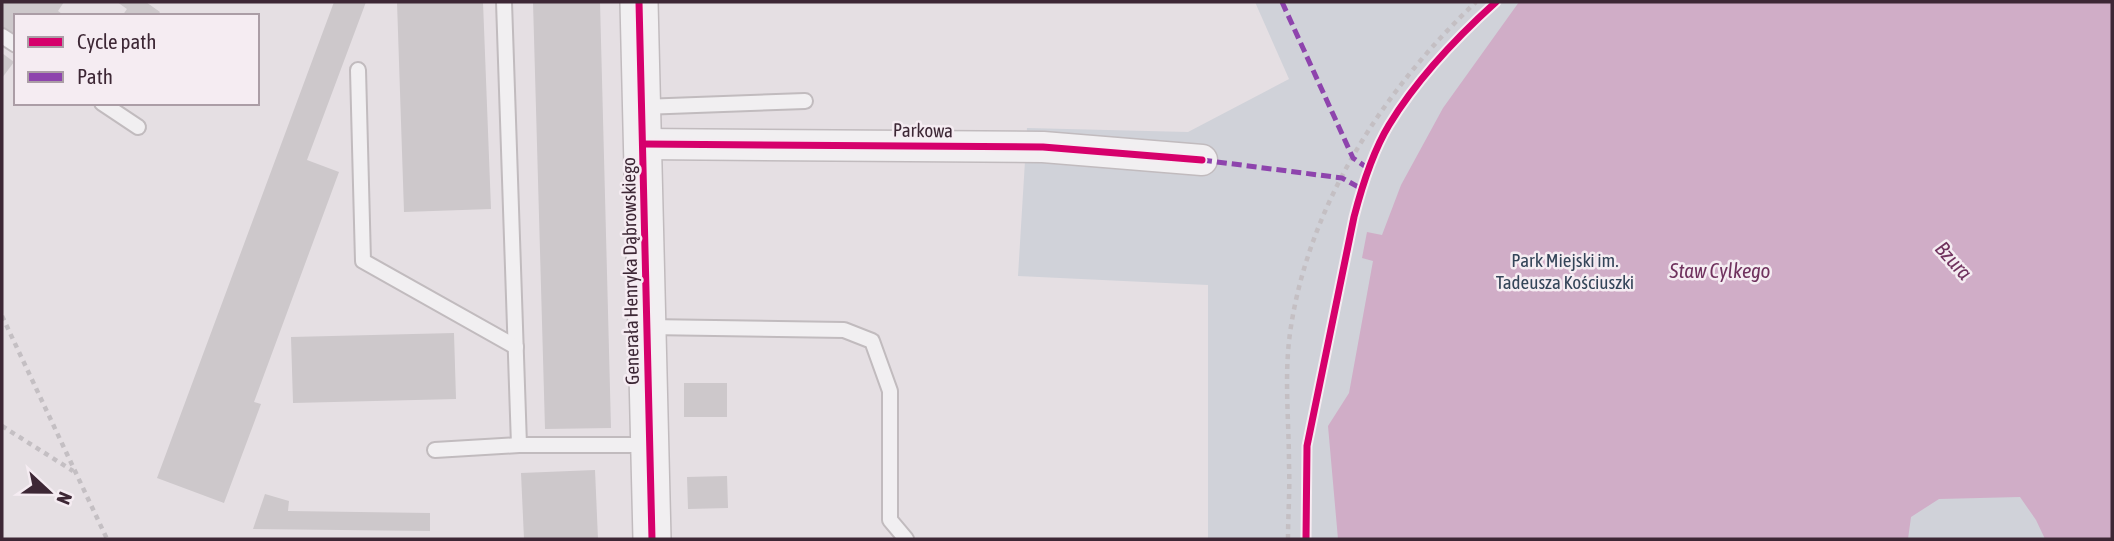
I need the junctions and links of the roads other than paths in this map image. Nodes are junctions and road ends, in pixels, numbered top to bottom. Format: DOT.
graph roads {
  1 [pos="504,2"];
  2 [pos="639,2"];
  3 [pos="358,70"];
  4 [pos="805,101"];
  5 [pos="105,105"];
  6 [pos="641,107"];
  7 [pos="138,127"];
  8 [pos="643,144"];
  9 [pos="1202,160"];
  10 [pos="647,327"];
  11 [pos="516,347"];
  12 [pos="519,445"];
  13 [pos="650,445"];
  14 [pos="435,450"];
  15 [pos="652,539"];
  16 [pos="906,539"];
  1 -- 11 [label="lane"];
  2 -- 6 [label="street, Generała Henryka Dąbrowskiego"];
  3 -- 11 [label="lane"];
  4 -- 6 [label="lane"];
  5 -- 7 [label="lane"];
  6 -- 8 [label="street, Generała Henryka Dąbrowskiego"];
  8 -- 9 [label="street, Parkowa"];
  8 -- 10 [label="street, Generała Henryka Dąbrowskiego"];
  10 -- 13 [label="street, Generała Henryka Dąbrowskiego"];
  10 -- 16 [label="lane"];
  11 -- 12 [label="lane"];
  12 -- 13 [label="lane"];
  12 -- 14 [label="lane"];
  13 -- 15 [label="street, Generała Henryka Dąbrowskiego"];
}
